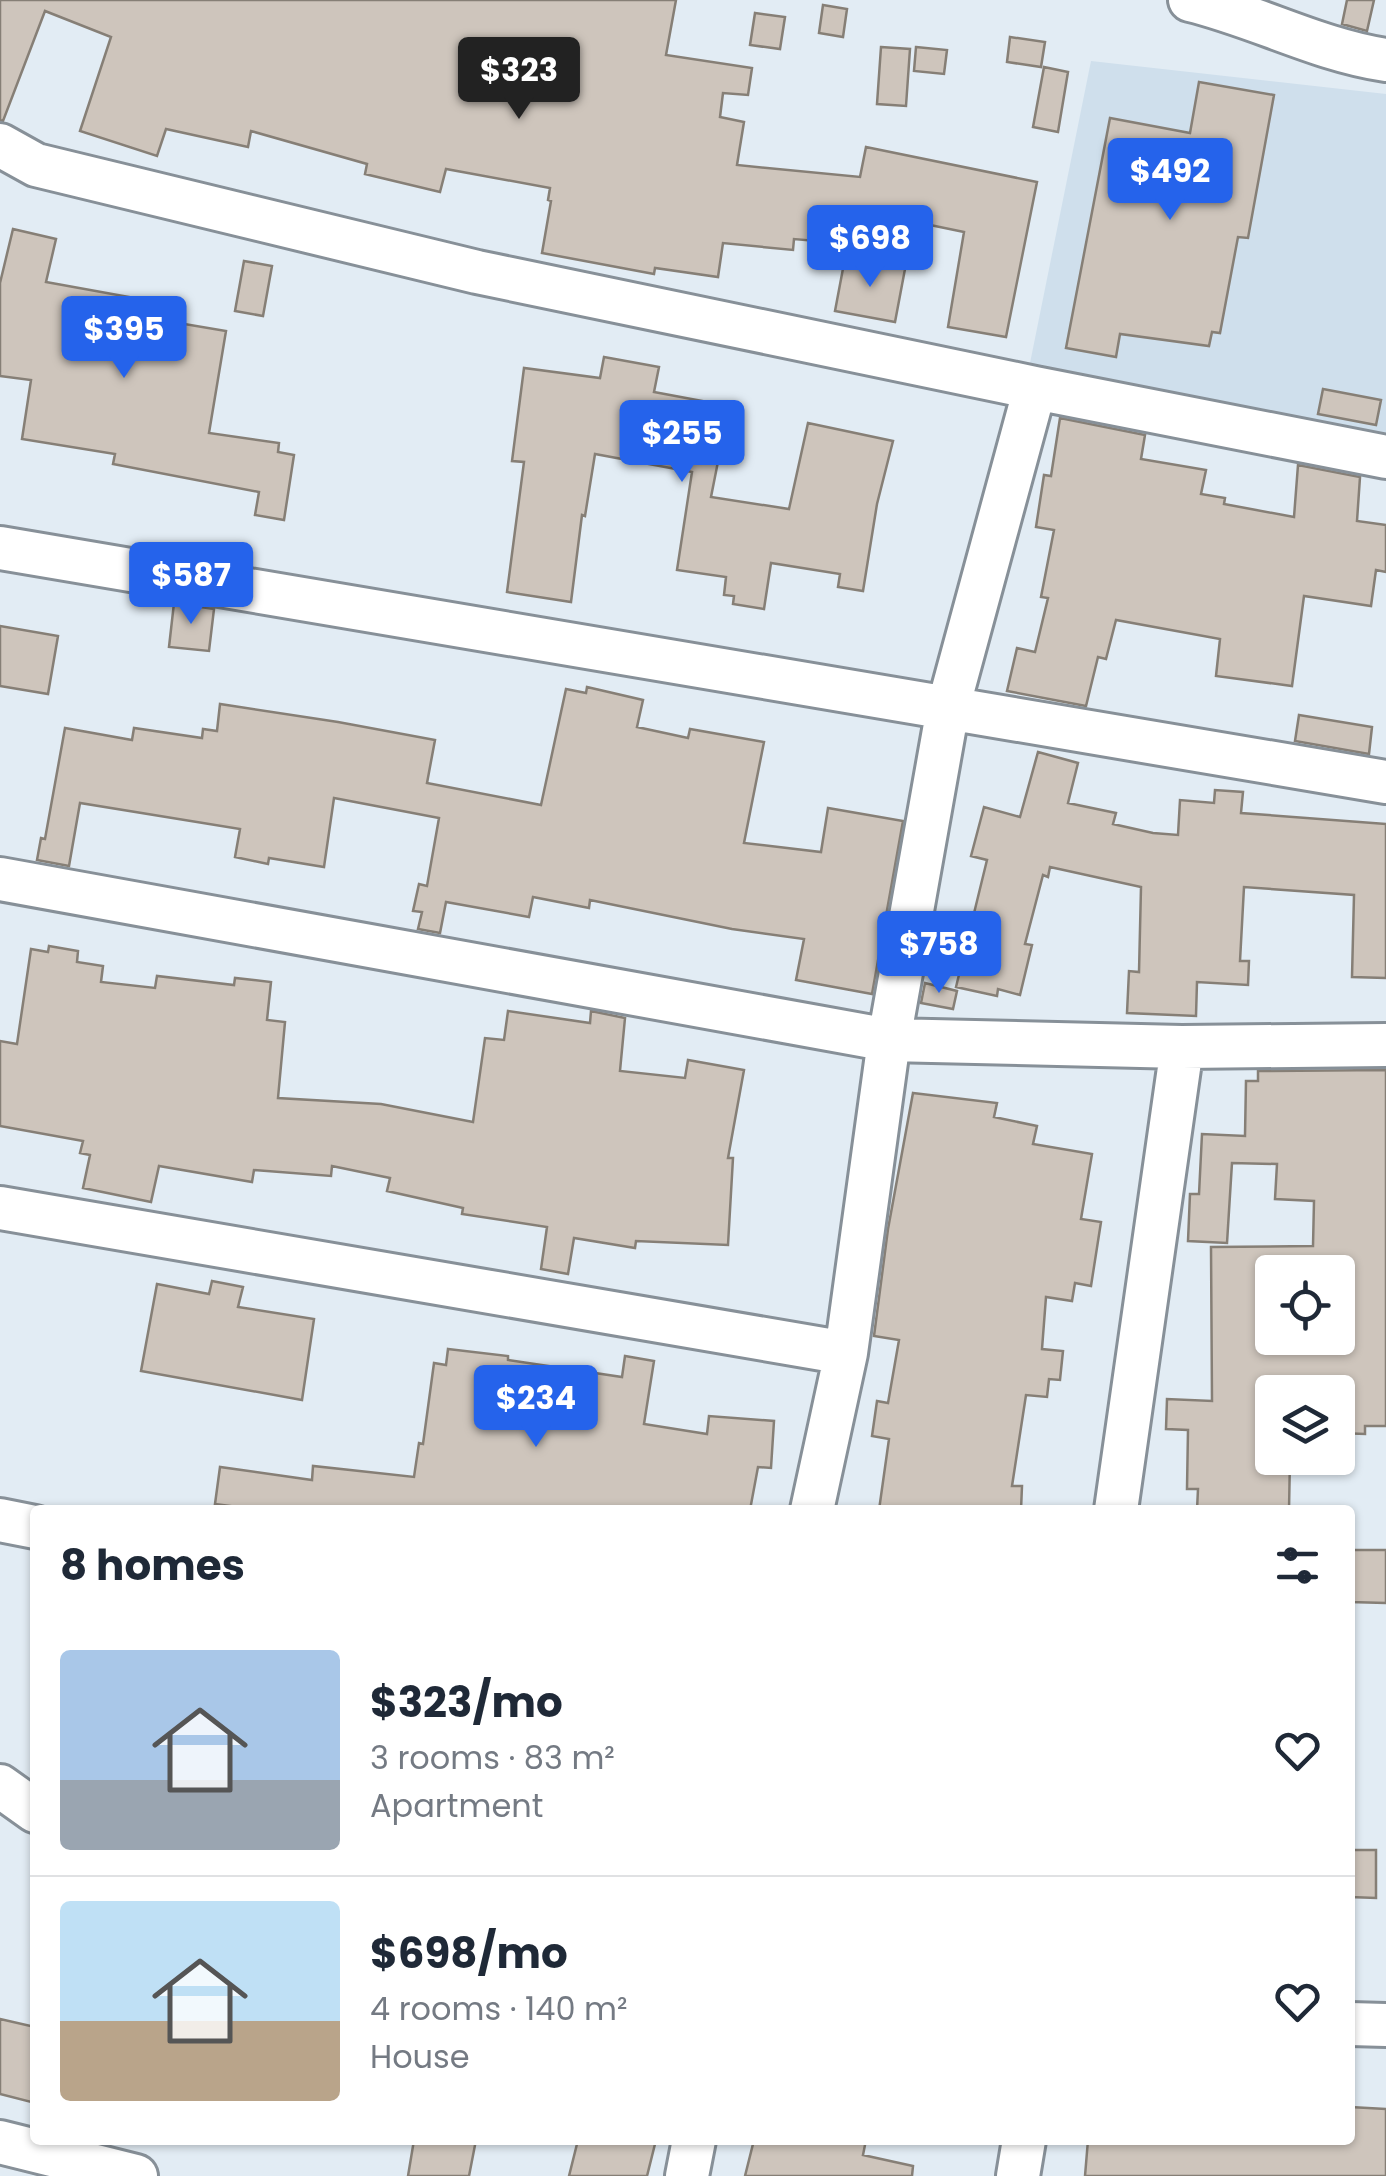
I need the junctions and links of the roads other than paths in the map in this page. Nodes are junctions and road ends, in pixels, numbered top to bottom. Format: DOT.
graph roads {
  1 [pos="1190,0"];
  2 [pos="1386,60"];
  3 [pos="0,145"];
  4 [pos="1035,388"];
  5 [pos="1386,456"];
  6 [pos="0,548"];
  7 [pos="948,708"];
  8 [pos="1386,782"];
  9 [pos="0,879"];
  10 [pos="889,1040"];
  11 [pos="1182,1046"];
  12 [pos="1386,1046"];
  13 [pos="0,1208"];
  14 [pos="846,1353"];
  15 [pos="813,1505"];
  16 [pos="1117,1505"];
  17 [pos="0,1520"];
  18 [pos="30,1526"];
  19 [pos="0,1786"];
  20 [pos="30,1807"];
  21 [pos="1355,2024"];
  22 [pos="1386,2025"];
  23 [pos="0,2142"];
  24 [pos="693,2145"];
  25 [pos="1023,2145"];
  26 [pos="136,2176"];
  27 [pos="687,2176"];
  28 [pos="1018,2176"];
  1 -- 2 [label="street"];
  3 -- 4 [label="street"];
  4 -- 5 [label="street"];
  4 -- 7 [label="street"];
  6 -- 7 [label="street"];
  7 -- 8 [label="street"];
  7 -- 10 [label="street"];
  9 -- 10 [label="street"];
  10 -- 11 [label="street"];
  10 -- 14 [label="street"];
  11 -- 12 [label="street"];
  11 -- 16 [label="street"];
  13 -- 14 [label="street"];
  14 -- 15 [label="street"];
  17 -- 18 [label="street"];
  19 -- 20 [label="street"];
  21 -- 22 [label="street"];
  23 -- 26 [label="street"];
  24 -- 27 [label="street"];
  25 -- 28 [label="street"];
}
